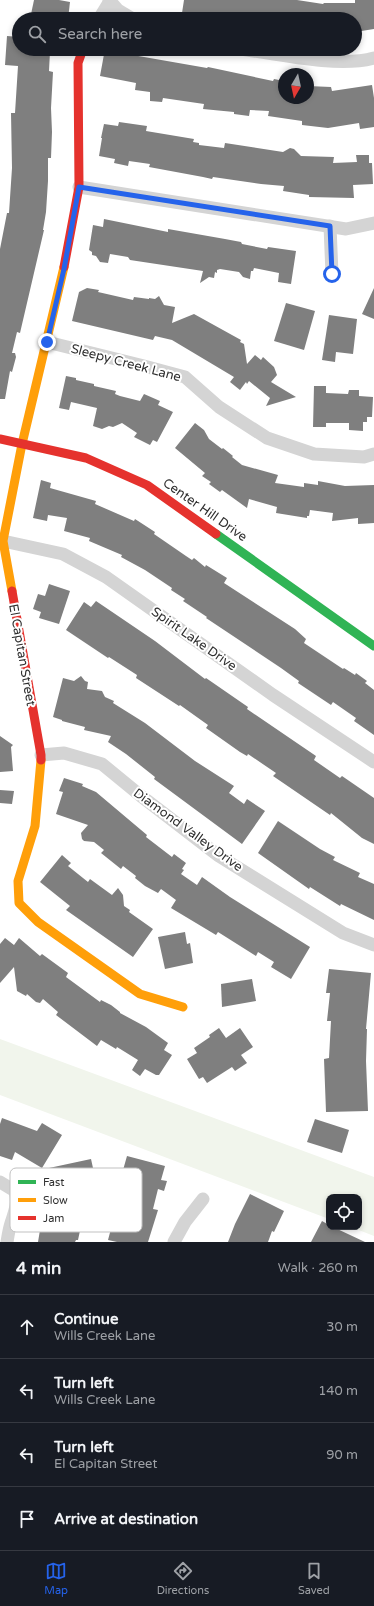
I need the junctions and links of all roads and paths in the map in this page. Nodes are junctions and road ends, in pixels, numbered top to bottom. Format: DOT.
graph roads {
  1 [pos="109,1"];
  2 [pos="102,12"];
  3 [pos="121,12"];
  4 [pos="80,56"];
  5 [pos="291,56"];
  6 [pos="374,58"];
  7 [pos="79,187"];
  8 [pos="374,224"];
  9 [pos="330,226"];
  10 [pos="332,274"];
  11 [pos="47,342"];
  12 [pos="0,439"];
  13 [pos="22,444"];
  14 [pos="374,454"];
  15 [pos="3,541"];
  16 [pos="374,646"];
  17 [pos="41,755"];
  18 [pos="374,762"];
  19 [pos="374,945"];
  20 [pos="183,1007"];
  21 [pos="0,1182"];
  22 [pos="10,1188"];
  23 [pos="203,1199"];
  24 [pos="10,1228"];
  25 [pos="6,1242"];
  26 [pos="174,1242"];
  1 -- 2 [label="street"];
  1 -- 3 [label="street"];
  4 -- 7 [label="street, El Capitan Street"];
  5 -- 6 [label="street"];
  7 -- 9 [label="street"];
  7 -- 11 [label="street, El Capitan Street"];
  8 -- 9 [label="street"];
  9 -- 10 [label="street"];
  11 -- 13 [label="street, El Capitan Street"];
  11 -- 14 [label="street, Sleepy Creek Lane"];
  12 -- 13 [label="street, Center Hill Drive"];
  13 -- 15 [label="street, El Capitan Street"];
  13 -- 16 [label="street, Center Hill Drive"];
  15 -- 17 [label="street, El Capitan Street"];
  15 -- 18 [label="street, Spirit Lake Drive"];
  17 -- 19 [label="street, Diamond Valley Drive"];
  17 -- 20 [label="street, El Capitan Street"];
  21 -- 22 [label="street"];
  23 -- 26 [label="street"];
  24 -- 25 [label="street"];
}
